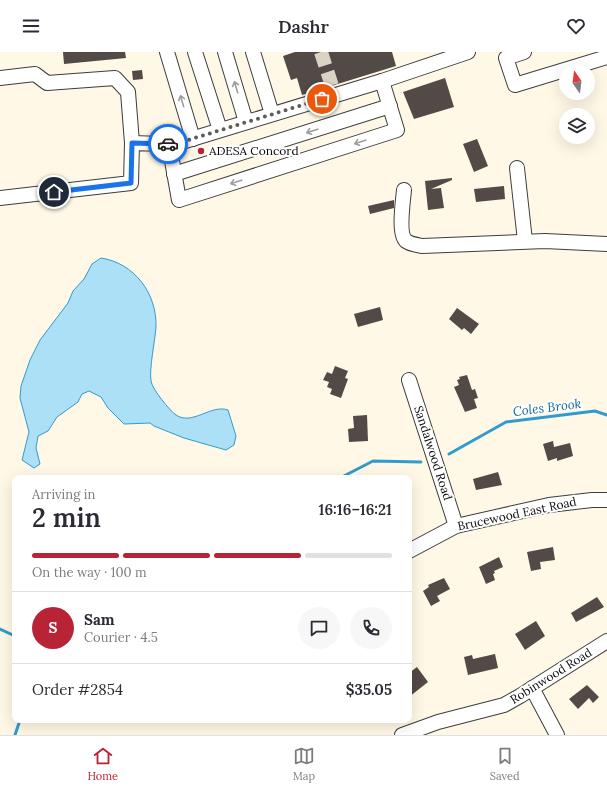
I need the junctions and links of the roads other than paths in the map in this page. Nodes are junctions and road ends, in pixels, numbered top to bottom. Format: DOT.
graph roads {
  1 [pos="168,52"];
  2 [pos="195,52"];
  3 [pos="225,52"];
  4 [pos="253,52"];
  5 [pos="468,52"];
  6 [pos="524,52"];
  7 [pos="607,57"];
  8 [pos="0,78"];
  9 [pos="382,81"];
  10 [pos="390,106"];
  11 [pos="272,114"];
  12 [pos="246,122"];
  13 [pos="220,130"];
  14 [pos="193,138"];
  15 [pos="132,143"];
  16 [pos="169,144"];
  17 [pos="517,168"];
  18 [pos="174,174"];
  19 [pos="404,190"];
  20 [pos="0,198"];
  21 [pos="525,241"];
  22 [pos="607,244"];
  23 [pos="409,380"];
  24 [pos="607,500"];
  25 [pos="456,526"];
  26 [pos="412,549"];
  27 [pos="607,641"];
  28 [pos="532,688"];
  29 [pos="402,735"];
  30 [pos="557,735"];
  14 -- 1 [label="street, one-way"];
  2 -- 13 [label="street"];
  12 -- 3 [label="street, one-way"];
  4 -- 11 [label="street"];
  5 -- 9 [label="street"];
  6 -- 7 [label="street"];
  8 -- 15 [label="street"];
  9 -- 10 [label="street"];
  9 -- 11 [label="street"];
  10 -- 18 [label="street, one-way"];
  10 -- 18 [label="street, one-way"];
  11 -- 12 [label="street"];
  12 -- 13 [label="street"];
  13 -- 14 [label="street"];
  14 -- 16 [label="street"];
  15 -- 16 [label="street"];
  15 -- 20 [label="street"];
  16 -- 18 [label="street"];
  17 -- 21 [label="street"];
  19 -- 21 [label="street"];
  21 -- 22 [label="street"];
  23 -- 25 [label="street, Sandalwood Road"];
  24 -- 25 [label="street, Brucewood East Road"];
  25 -- 26 [label="street, Brucewood East Road"];
  27 -- 28 [label="street, Robinwood Road"];
  28 -- 29 [label="street, Robinwood Road"];
  28 -- 30 [label="street"];
}
